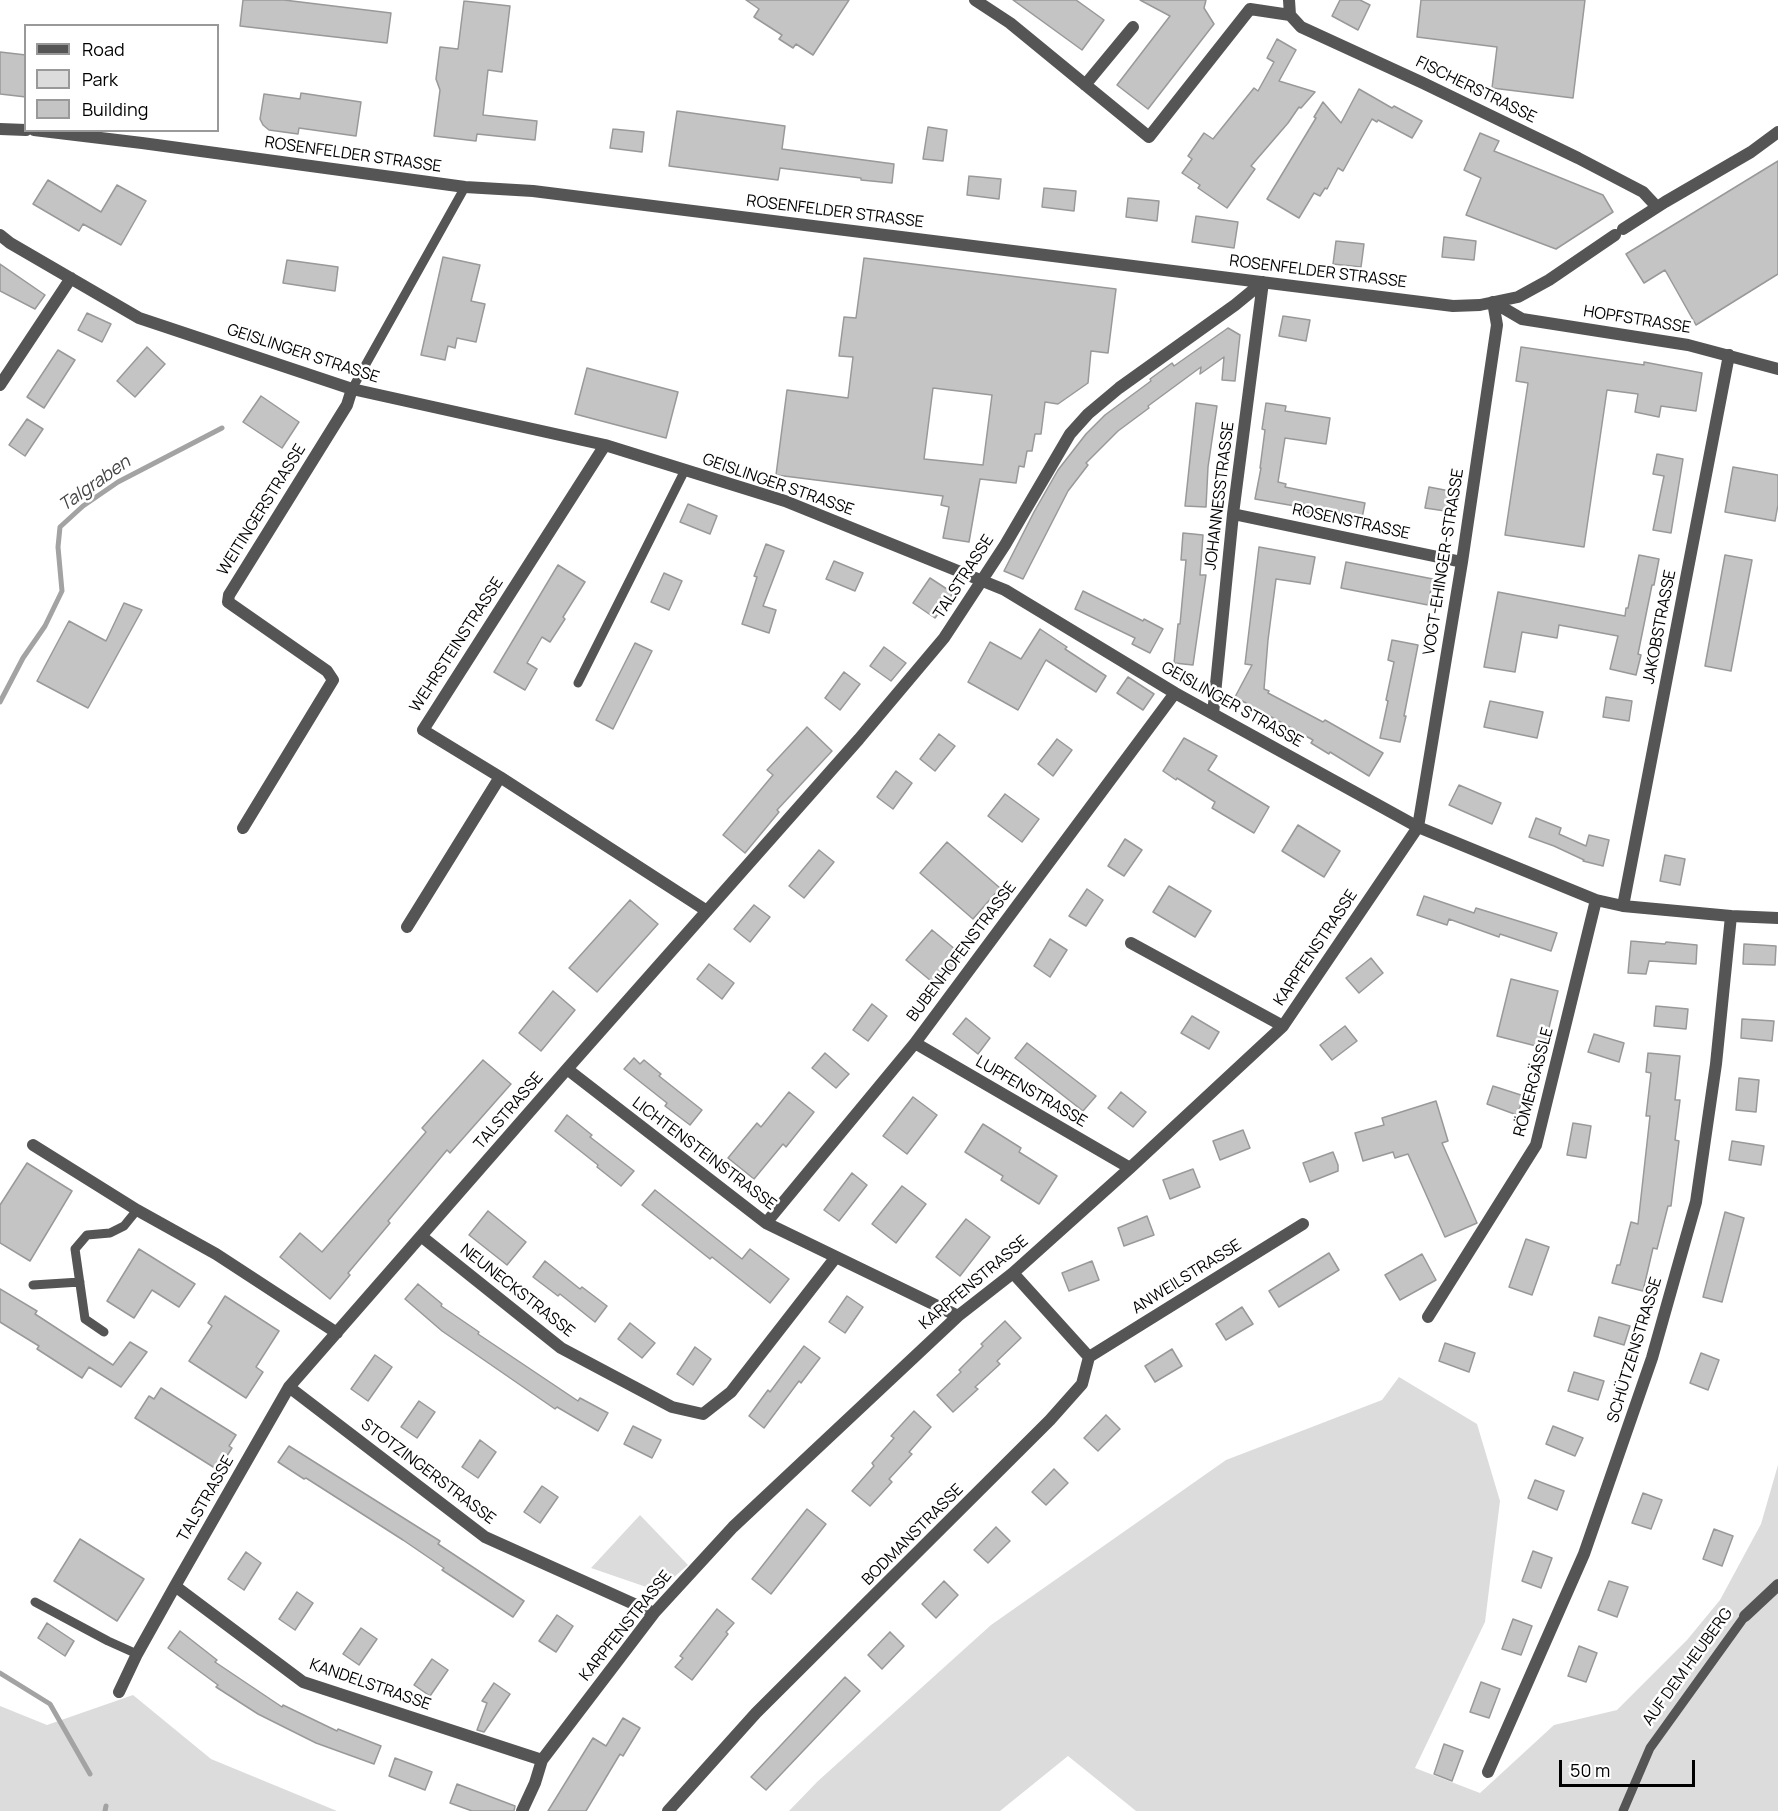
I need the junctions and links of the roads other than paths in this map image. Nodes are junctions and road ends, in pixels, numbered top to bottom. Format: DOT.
graph roads {
  1 [pos="975,0"];
  2 [pos="1289,0"];
  3 [pos="1290,15"];
  4 [pos="1133,27"];
  5 [pos="1085,85"];
  6 [pos="0,129"];
  7 [pos="24,130"];
  8 [pos="51,132"];
  9 [pos="1778,132"];
  10 [pos="465,187"];
  11 [pos="1657,207"];
  12 [pos="0,235"];
  13 [pos="71,278"];
  14 [pos="1263,282"];
  15 [pos="1493,302"];
  16 [pos="1729,355"];
  17 [pos="1778,369"];
  18 [pos="0,385"];
  19 [pos="352,389"];
  20 [pos="605,445"];
  21 [pos="685,470"];
  22 [pos="1233,514"];
  23 [pos="1462,562"];
  24 [pos="981,581"];
  25 [pos="578,683"];
  26 [pos="1175,693"];
  27 [pos="1213,714"];
  28 [pos="500,777"];
  29 [pos="1418,827"];
  30 [pos="243,828"];
  31 [pos="1596,900"];
  32 [pos="1623,906"];
  33 [pos="707,912"];
  34 [pos="1731,916"];
  35 [pos="1778,918"];
  36 [pos="407,927"];
  37 [pos="1131,943"];
  38 [pos="1283,1026"];
  39 [pos="915,1043"];
  40 [pos="567,1069"];
  41 [pos="33,1146"];
  42 [pos="1130,1168"];
  43 [pos="137,1210"];
  44 [pos="766,1223"];
  45 [pos="1303,1224"];
  46 [pos="421,1236"];
  47 [pos="836,1257"];
  48 [pos="1013,1273"];
  49 [pos="80,1282"];
  50 [pos="33,1286"];
  51 [pos="958,1316"];
  52 [pos="1428,1317"];
  53 [pos="104,1332"];
  54 [pos="337,1333"];
  55 [pos="1089,1357"];
  56 [pos="289,1388"];
  57 [pos="1778,1585"];
  58 [pos="174,1586"];
  59 [pos="35,1602"];
  60 [pos="654,1613"];
  61 [pos="1745,1616"];
  62 [pos="137,1654"];
  63 [pos="119,1692"];
  64 [pos="542,1760"];
  65 [pos="1488,1773"];
  66 [pos="522,1811"];
  67 [pos="668,1811"];
  68 [pos="1623,1811"];
  1 -- 5 [label="street"];
  2 -- 3 [label="street"];
  3 -- 5 [label="street"];
  3 -- 11 [label="street, FISCHERSTRASSE"];
  4 -- 5 [label="street"];
  6 -- 7 [label="street"];
  8 -- 10 [label="street, ROSENFELDER STRASSE"];
  9 -- 11 [label="street, ROSENFELDER STRASSE"];
  10 -- 14 [label="street, ROSENFELDER STRASSE"];
  10 -- 19 [label="lane"];
  11 -- 15 [label="street, ROSENFELDER STRASSE"];
  12 -- 13 [label="street, GEISLINGER STRASSE"];
  13 -- 18 [label="street"];
  13 -- 19 [label="street, GEISLINGER STRASSE"];
  14 -- 15 [label="street, ROSENFELDER STRASSE"];
  14 -- 22 [label="street, JOHANNESSTRASSE"];
  14 -- 24 [label="street, TALSTRASSE"];
  15 -- 16 [label="street, HOPFSTRASSE"];
  15 -- 23 [label="street, VOGT-EHINGER-STRASSE"];
  16 -- 17 [label="street, HOPFSTRASSE"];
  16 -- 32 [label="street, JAKOBSTRASSE"];
  19 -- 20 [label="street, GEISLINGER STRASSE"];
  19 -- 30 [label="street, WEITINGERSTRASSE"];
  20 -- 21 [label="street, GEISLINGER STRASSE"];
  20 -- 28 [label="street, WEHRSTEINSTRASSE"];
  21 -- 24 [label="street, GEISLINGER STRASSE"];
  21 -- 25 [label="lane, GEISLINGER STRASSE"];
  22 -- 23 [label="street, ROSENSTRASSE"];
  22 -- 27 [label="street, JOHANNESSTRASSE"];
  23 -- 29 [label="street, VOGT-EHINGER-STRASSE"];
  24 -- 26 [label="street, GEISLINGER STRASSE"];
  24 -- 33 [label="street, TALSTRASSE"];
  26 -- 27 [label="street, GEISLINGER STRASSE"];
  26 -- 39 [label="street, BUBENHOFENSTRASSE"];
  27 -- 29 [label="street, GEISLINGER STRASSE"];
  28 -- 33 [label="street"];
  28 -- 36 [label="street"];
  29 -- 31 [label="street, GEISLINGER STRASSE"];
  29 -- 38 [label="street, KARPFENSTRASSE"];
  31 -- 32 [label="street, GEISLINGER STRASSE"];
  31 -- 52 [label="street, RÖMERGÄSSLE"];
  32 -- 34 [label="street, GEISLINGER STRASSE"];
  33 -- 40 [label="street, TALSTRASSE"];
  34 -- 35 [label="street, GEISLINGER STRASSE"];
  34 -- 65 [label="street, SCHÜTZENSTRASSE"];
  37 -- 38 [label="street"];
  38 -- 42 [label="street, KARPFENSTRASSE"];
  39 -- 42 [label="street, LUPFENSTRASSE"];
  39 -- 44 [label="street, BUBENHOFENSTRASSE"];
  40 -- 44 [label="street, LICHTENSTEINSTRASSE"];
  40 -- 46 [label="street, TALSTRASSE"];
  41 -- 43 [label="street"];
  42 -- 48 [label="street, KARPFENSTRASSE"];
  43 -- 49 [label="lane"];
  43 -- 54 [label="street"];
  44 -- 47 [label="street, LICHTENSTEINSTRASSE"];
  45 -- 55 [label="street, ANWEILSTRASSE"];
  46 -- 47 [label="street, NEUNECKSTRASSE"];
  46 -- 54 [label="street, TALSTRASSE"];
  47 -- 51 [label="street, LICHTENSTEINSTRASSE"];
  48 -- 51 [label="street, KARPFENSTRASSE"];
  48 -- 55 [label="street"];
  49 -- 50 [label="lane"];
  49 -- 53 [label="lane"];
  51 -- 60 [label="street, KARPFENSTRASSE"];
  54 -- 56 [label="street, TALSTRASSE"];
  55 -- 67 [label="street, BODMANSTRASSE"];
  56 -- 58 [label="street, TALSTRASSE"];
  56 -- 60 [label="street, STOTZINGERSTRASSE"];
  57 -- 61 [label="street, AUF DEM HEUBERG"];
  58 -- 62 [label="street, TALSTRASSE"];
  58 -- 64 [label="street, KANDELSTRASSE"];
  59 -- 62 [label="lane"];
  60 -- 64 [label="street, KARPFENSTRASSE"];
  61 -- 68 [label="lane, AUF DEM HEUBERG"];
  62 -- 63 [label="street, TALSTRASSE"];
  64 -- 66 [label="street"];
}
